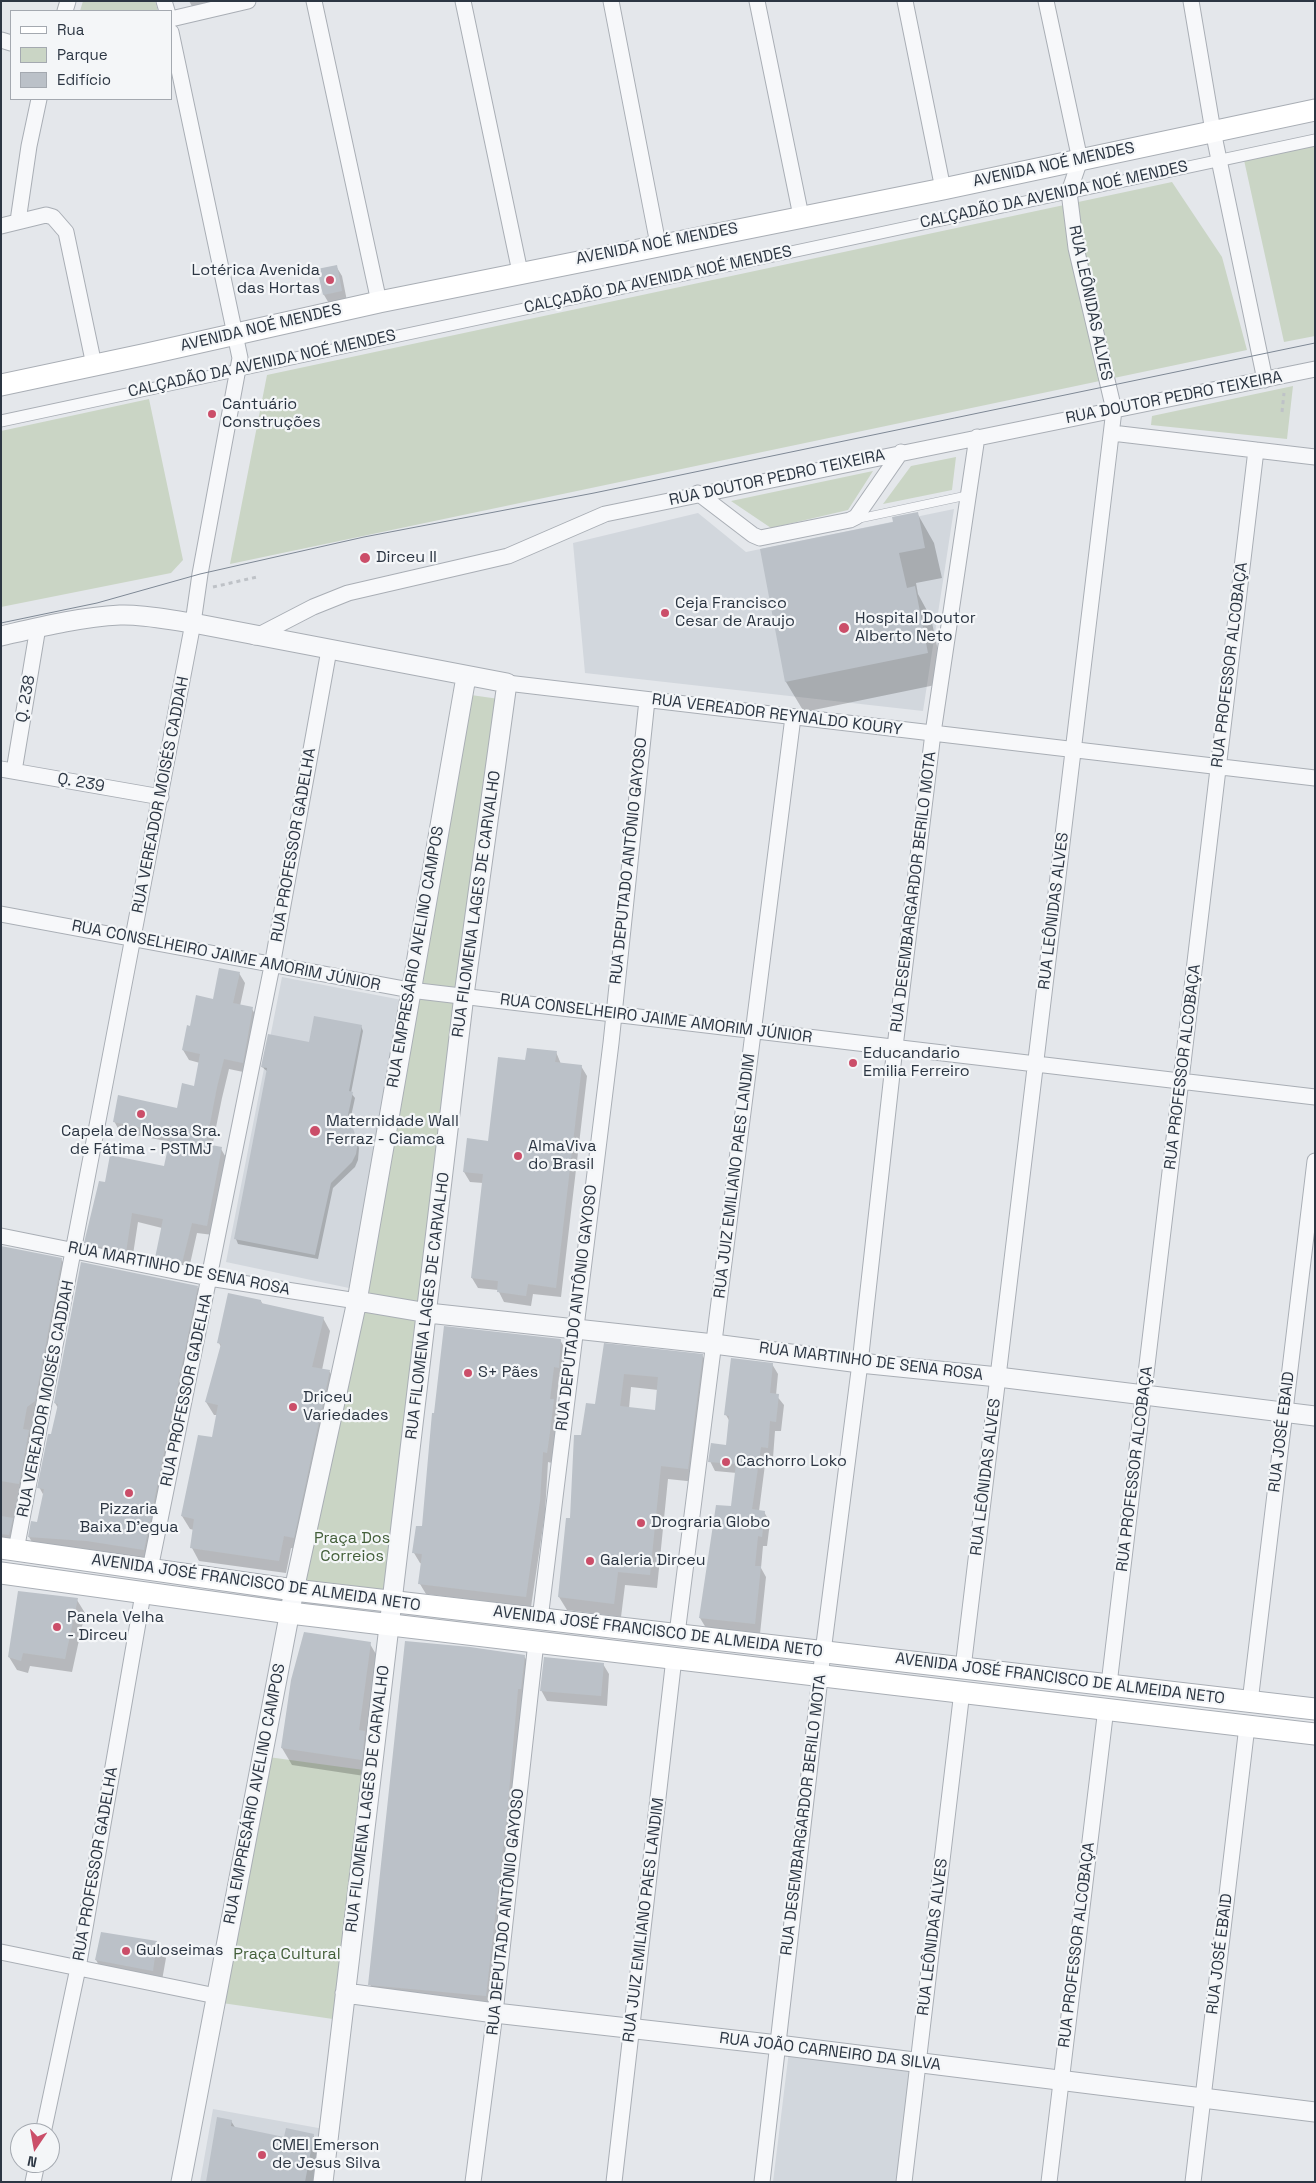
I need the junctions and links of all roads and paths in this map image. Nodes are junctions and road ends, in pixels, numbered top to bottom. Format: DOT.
graph roads {
  1 [pos="248,1"];
  2 [pos="314,1"];
  3 [pos="463,1"];
  4 [pos="610,1"];
  5 [pos="757,1"];
  6 [pos="905,1"];
  7 [pos="1046,1"];
  8 [pos="1191,1"];
  9 [pos="172,19"];
  10 [pos="172,37"];
  11 [pos="39,100"];
  12 [pos="1315,110"];
  13 [pos="1213,131"];
  14 [pos="1315,140"];
  15 [pos="1080,160"];
  16 [pos="1219,160"];
  17 [pos="943,189"];
  18 [pos="1069,192"];
  19 [pos="801,216"];
  20 [pos="18,221"];
  21 [pos="1,226"];
  22 [pos="658,244"];
  23 [pos="520,272"];
  24 [pos="378,302"];
  25 [pos="235,334"];
  26 [pos="94,365"];
  27 [pos="238,369"];
  28 [pos="1315,369"];
  29 [pos="1265,380"];
  30 [pos="1,384"];
  31 [pos="1114,410"];
  32 [pos="1,421"];
  33 [pos="1112,433"];
  34 [pos="977,437"];
  35 [pos="1256,450"];
  36 [pos="902,452"];
  37 [pos="1315,457"];
  38 [pos="698,493"];
  39 [pos="969,495"];
  40 [pos="850,520"];
  41 [pos="257,577"];
  42 [pos="224,584"];
  43 [pos="193,623"];
  44 [pos="38,627"];
  45 [pos="1,636"];
  46 [pos="255,637"];
  47 [pos="329,650"];
  48 [pos="466,677"];
  49 [pos="507,683"];
  50 [pos="647,700"];
  51 [pos="793,717"];
  52 [pos="933,733"];
  53 [pos="1074,750"];
  54 [pos="1218,767"];
  55 [pos="8,770"];
  56 [pos="1315,778"];
  57 [pos="160,797"];
  58 [pos="1,914"];
  59 [pos="134,938"];
  60 [pos="272,966"];
  61 [pos="410,990"];
  62 [pos="464,995"];
  63 [pos="613,1014"];
  64 [pos="754,1031"];
  65 [pos="895,1047"];
  66 [pos="1036,1063"];
  67 [pos="1181,1081"];
  68 [pos="1315,1098"];
  69 [pos="1315,1161"];
  70 [pos="1,1236"];
  71 [pos="75,1250"];
  72 [pos="210,1278"];
  73 [pos="357,1301"];
  74 [pos="428,1313"];
  75 [pos="574,1328"];
  76 [pos="714,1344"];
  77 [pos="860,1363"];
  78 [pos="998,1377"];
  79 [pos="1144,1395"];
  80 [pos="1285,1412"];
  81 [pos="1315,1416"];
  82 [pos="9,1549"];
  83 [pos="150,1569"];
  84 [pos="1,1573"];
  85 [pos="294,1590"];
  86 [pos="143,1594"];
  87 [pos="393,1601"];
  88 [pos="290,1613"];
  89 [pos="540,1619"];
  90 [pos="390,1624"];
  91 [pos="677,1634"];
  92 [pos="536,1642"];
  93 [pos="823,1652"];
  94 [pos="674,1658"];
  95 [pos="963,1668"];
  96 [pos="820,1676"];
  97 [pos="1109,1684"];
  98 [pos="962,1691"];
  99 [pos="1250,1702"];
  100 [pos="1106,1708"];
  101 [pos="1315,1709"];
  102 [pos="1247,1726"];
  103 [pos="1315,1734"];
  104 [pos="1,1952"];
  105 [pos="78,1968"];
  106 [pos="345,1993"];
  107 [pos="216,1996"];
  108 [pos="495,2013"];
  109 [pos="631,2029"];
  110 [pos="778,2045"];
  111 [pos="918,2062"];
  112 [pos="1061,2082"];
  113 [pos="1203,2098"];
  114 [pos="1315,2112"];
  115 [pos="46,2123"];
  116 [pos="181,2182"];
  117 [pos="323,2182"];
  118 [pos="473,2182"];
  119 [pos="614,2182"];
  120 [pos="762,2182"];
  121 [pos="904,2182"];
  122 [pos="1049,2182"];
  123 [pos="1193,2182"];
  1 -- 9 [label="street"];
  2 -- 24 [label="street"];
  3 -- 23 [label="street"];
  4 -- 22 [label="street"];
  5 -- 19 [label="street"];
  6 -- 17 [label="street"];
  7 -- 15 [label="street"];
  8 -- 13 [label="street"];
  10 -- 25 [label="street, RUA VEREADOR MOISÉS CADDAH"];
  11 -- 20 [label="street"];
  12 -- 13 [label="main road, AVENIDA NOÉ MENDES"];
  13 -- 15 [label="main road, AVENIDA NOÉ MENDES"];
  13 -- 16 [label="street"];
  14 -- 16 [label="street, CALÇADÃO DA AVENIDA NOÉ MENDES"];
  15 -- 17 [label="main road, AVENIDA NOÉ MENDES"];
  15 -- 18 [label="street, RUA LEÔNIDAS ALVES"];
  16 -- 18 [label="street, CALÇADÃO DA AVENIDA NOÉ MENDES"];
  16 -- 29 [label="street"];
  17 -- 19 [label="main road, AVENIDA NOÉ MENDES"];
  18 -- 27 [label="street, CALÇADÃO DA AVENIDA NOÉ MENDES"];
  18 -- 31 [label="street, RUA LEÔNIDAS ALVES"];
  19 -- 22 [label="main road, AVENIDA NOÉ MENDES"];
  20 -- 21 [label="street"];
  20 -- 26 [label="street"];
  22 -- 23 [label="main road, AVENIDA NOÉ MENDES"];
  23 -- 24 [label="main road, AVENIDA NOÉ MENDES"];
  24 -- 25 [label="main road, AVENIDA NOÉ MENDES"];
  25 -- 26 [label="main road, AVENIDA NOÉ MENDES"];
  25 -- 27 [label="street, RUA VEREADOR MOISÉS CADDAH"];
  26 -- 30 [label="main road, AVENIDA NOÉ MENDES"];
  27 -- 32 [label="street, CALÇADÃO DA AVENIDA NOÉ MENDES"];
  27 -- 43 [label="street, RUA VEREADOR MOISÉS CADDAH"];
  28 -- 29 [label="street, RUA DOUTOR PEDRO TEIXEIRA"];
  29 -- 31 [label="street, RUA DOUTOR PEDRO TEIXEIRA"];
  31 -- 33 [label="street, RUA LEÔNIDAS ALVES"];
  31 -- 34 [label="street, RUA DOUTOR PEDRO TEIXEIRA"];
  33 -- 35 [label="street"];
  33 -- 53 [label="street, RUA LEÔNIDAS ALVES"];
  34 -- 36 [label="street, RUA DOUTOR PEDRO TEIXEIRA"];
  34 -- 39 [label="street, RUA DESEMBARGARDOR BERILO MOTA"];
  35 -- 37 [label="street"];
  35 -- 54 [label="street, RUA PROFESSOR ALCOBAÇA"];
  36 -- 38 [label="street, RUA DOUTOR PEDRO TEIXEIRA"];
  36 -- 40 [label="street"];
  38 -- 40 [label="street"];
  38 -- 46 [label="street, RUA DOUTOR PEDRO TEIXEIRA"];
  39 -- 40 [label="lane"];
  39 -- 52 [label="street, RUA DESEMBARGARDOR BERILO MOTA"];
  41 -- 42 [label="path"];
  43 -- 44 [label="street"];
  43 -- 46 [label="street"];
  43 -- 57 [label="street, RUA VEREADOR MOISÉS CADDAH"];
  44 -- 45 [label="street"];
  44 -- 55 [label="street, Q. 238"];
  46 -- 47 [label="street"];
  47 -- 48 [label="street"];
  47 -- 60 [label="street, RUA PROFESSOR GADELHA"];
  48 -- 49 [label="street"];
  48 -- 61 [label="street, RUA EMPRESÁRIO AVELINO CAMPOS"];
  49 -- 50 [label="street, RUA VEREADOR REYNALDO KOURY"];
  49 -- 62 [label="street, RUA FILOMENA LAGES DE CARVALHO"];
  50 -- 51 [label="street, RUA VEREADOR REYNALDO KOURY"];
  50 -- 63 [label="street, RUA DEPUTADO ANTÔNIO GAYOSO"];
  51 -- 52 [label="street, RUA VEREADOR REYNALDO KOURY"];
  51 -- 64 [label="street, RUA JUIZ EMILIANO PAES LANDIM"];
  52 -- 53 [label="street, RUA VEREADOR REYNALDO KOURY"];
  52 -- 65 [label="street, RUA DESEMBARGARDOR BERILO MOTA"];
  53 -- 54 [label="street, RUA VEREADOR REYNALDO KOURY"];
  53 -- 66 [label="street, RUA LEÔNIDAS ALVES"];
  54 -- 56 [label="street, RUA VEREADOR REYNALDO KOURY"];
  54 -- 67 [label="street, RUA PROFESSOR ALCOBAÇA"];
  55 -- 57 [label="street, Q. 239"];
  57 -- 59 [label="street, RUA VEREADOR MOISÉS CADDAH"];
  58 -- 59 [label="street, RUA CONSELHEIRO JAIME AMORIM JÚNIOR"];
  59 -- 60 [label="street, RUA CONSELHEIRO JAIME AMORIM JÚNIOR"];
  59 -- 71 [label="street, RUA VEREADOR MOISÉS CADDAH"];
  60 -- 61 [label="street, RUA CONSELHEIRO JAIME AMORIM JÚNIOR"];
  60 -- 72 [label="street, RUA PROFESSOR GADELHA"];
  61 -- 62 [label="street, RUA CONSELHEIRO JAIME AMORIM JÚNIOR"];
  61 -- 73 [label="street, RUA EMPRESÁRIO AVELINO CAMPOS"];
  62 -- 63 [label="street, RUA CONSELHEIRO JAIME AMORIM JÚNIOR"];
  62 -- 74 [label="street, RUA FILOMENA LAGES DE CARVALHO"];
  63 -- 64 [label="street, RUA CONSELHEIRO JAIME AMORIM JÚNIOR"];
  63 -- 75 [label="street, RUA DEPUTADO ANTÔNIO GAYOSO"];
  64 -- 65 [label="street, RUA CONSELHEIRO JAIME AMORIM JÚNIOR"];
  64 -- 76 [label="street, RUA JUIZ EMILIANO PAES LANDIM"];
  65 -- 66 [label="street, RUA CONSELHEIRO JAIME AMORIM JÚNIOR"];
  65 -- 77 [label="street, RUA DESEMBARGARDOR BERILO MOTA"];
  66 -- 67 [label="street, RUA CONSELHEIRO JAIME AMORIM JÚNIOR"];
  66 -- 78 [label="street, RUA LEÔNIDAS ALVES"];
  67 -- 68 [label="street, RUA CONSELHEIRO JAIME AMORIM JÚNIOR"];
  67 -- 79 [label="street, RUA PROFESSOR ALCOBAÇA"];
  69 -- 80 [label="street, RUA JOSÉ EBAID"];
  70 -- 71 [label="street, RUA MARTINHO DE SENA ROSA"];
  71 -- 72 [label="street, RUA MARTINHO DE SENA ROSA"];
  71 -- 82 [label="street, RUA VEREADOR MOISÉS CADDAH"];
  72 -- 73 [label="street, RUA MARTINHO DE SENA ROSA"];
  72 -- 83 [label="street, RUA PROFESSOR GADELHA"];
  73 -- 74 [label="street, RUA MARTINHO DE SENA ROSA"];
  73 -- 85 [label="street, RUA EMPRESÁRIO AVELINO CAMPOS"];
  74 -- 75 [label="street, RUA MARTINHO DE SENA ROSA"];
  74 -- 87 [label="street, RUA FILOMENA LAGES DE CARVALHO"];
  75 -- 76 [label="street, RUA MARTINHO DE SENA ROSA"];
  75 -- 89 [label="street, RUA DEPUTADO ANTÔNIO GAYOSO"];
  76 -- 77 [label="street, RUA MARTINHO DE SENA ROSA"];
  76 -- 91 [label="street, RUA JUIZ EMILIANO PAES LANDIM"];
  77 -- 78 [label="street, RUA MARTINHO DE SENA ROSA"];
  77 -- 93 [label="street, RUA DESEMBARGARDOR BERILO MOTA"];
  78 -- 79 [label="street, RUA MARTINHO DE SENA ROSA"];
  78 -- 95 [label="street, RUA LEÔNIDAS ALVES"];
  79 -- 80 [label="street, RUA MARTINHO DE SENA ROSA"];
  79 -- 97 [label="street, RUA PROFESSOR ALCOBAÇA"];
  80 -- 81 [label="street, RUA MARTINHO DE SENA ROSA"];
  80 -- 99 [label="street, RUA JOSÉ EBAID"];
  82 -- 83 [label="main road, AVENIDA JOSÉ FRANCISCO DE ALMEIDA NETO"];
  83 -- 85 [label="main road, AVENIDA JOSÉ FRANCISCO DE ALMEIDA NETO"];
  84 -- 86 [label="main road, AVENIDA JOSÉ FRANCISCO DE ALMEIDA NETO"];
  85 -- 87 [label="main road, AVENIDA JOSÉ FRANCISCO DE ALMEIDA NETO"];
  85 -- 88 [label="street, RUA EMPRESÁRIO AVELINO CAMPOS"];
  86 -- 88 [label="main road, AVENIDA JOSÉ FRANCISCO DE ALMEIDA NETO"];
  86 -- 105 [label="street, RUA PROFESSOR GADELHA"];
  87 -- 89 [label="main road, AVENIDA JOSÉ FRANCISCO DE ALMEIDA NETO"];
  87 -- 90 [label="street, RUA FILOMENA LAGES DE CARVALHO"];
  88 -- 90 [label="main road, AVENIDA JOSÉ FRANCISCO DE ALMEIDA NETO"];
  88 -- 107 [label="street, RUA EMPRESÁRIO AVELINO CAMPOS"];
  89 -- 91 [label="main road, AVENIDA JOSÉ FRANCISCO DE ALMEIDA NETO"];
  90 -- 92 [label="main road, AVENIDA JOSÉ FRANCISCO DE ALMEIDA NETO"];
  90 -- 106 [label="street, RUA FILOMENA LAGES DE CARVALHO"];
  91 -- 93 [label="main road, AVENIDA JOSÉ FRANCISCO DE ALMEIDA NETO"];
  92 -- 94 [label="main road, AVENIDA JOSÉ FRANCISCO DE ALMEIDA NETO"];
  92 -- 108 [label="street, RUA DEPUTADO ANTÔNIO GAYOSO"];
  93 -- 95 [label="main road, AVENIDA JOSÉ FRANCISCO DE ALMEIDA NETO"];
  93 -- 96 [label="street, RUA DESEMBARGARDOR BERILO MOTA"];
  94 -- 96 [label="main road, AVENIDA JOSÉ FRANCISCO DE ALMEIDA NETO"];
  94 -- 109 [label="street, RUA JUIZ EMILIANO PAES LANDIM"];
  95 -- 97 [label="main road, AVENIDA JOSÉ FRANCISCO DE ALMEIDA NETO"];
  96 -- 98 [label="main road, AVENIDA JOSÉ FRANCISCO DE ALMEIDA NETO"];
  96 -- 110 [label="street, RUA DESEMBARGARDOR BERILO MOTA"];
  97 -- 99 [label="main road, AVENIDA JOSÉ FRANCISCO DE ALMEIDA NETO"];
  98 -- 100 [label="main road, AVENIDA JOSÉ FRANCISCO DE ALMEIDA NETO"];
  98 -- 111 [label="street, RUA LEÔNIDAS ALVES"];
  99 -- 101 [label="main road, AVENIDA JOSÉ FRANCISCO DE ALMEIDA NETO"];
  100 -- 102 [label="main road, AVENIDA JOSÉ FRANCISCO DE ALMEIDA NETO"];
  100 -- 112 [label="street, RUA PROFESSOR ALCOBAÇA"];
  102 -- 103 [label="main road, AVENIDA JOSÉ FRANCISCO DE ALMEIDA NETO"];
  102 -- 113 [label="street, RUA JOSÉ EBAID"];
  104 -- 105 [label="street"];
  105 -- 107 [label="street"];
  105 -- 115 [label="street, RUA PROFESSOR GADELHA"];
  106 -- 108 [label="street, RUA JOÃO CARNEIRO DA SILVA"];
  106 -- 117 [label="street, RUA FILOMENA LAGES DE CARVALHO"];
  107 -- 116 [label="street, RUA EMPRESÁRIO AVELINO CAMPOS"];
  108 -- 109 [label="street, RUA JOÃO CARNEIRO DA SILVA"];
  108 -- 118 [label="street, RUA DEPUTADO ANTÔNIO GAYOSO"];
  109 -- 110 [label="street, RUA JOÃO CARNEIRO DA SILVA"];
  109 -- 119 [label="street, RUA JUIZ EMILIANO PAES LANDIM"];
  110 -- 111 [label="street, RUA JOÃO CARNEIRO DA SILVA"];
  110 -- 120 [label="street, RUA DESEMBARGARDOR BERILO MOTA"];
  111 -- 112 [label="street, RUA JOÃO CARNEIRO DA SILVA"];
  111 -- 121 [label="street, RUA LEÔNIDAS ALVES"];
  112 -- 113 [label="street, RUA JOÃO CARNEIRO DA SILVA"];
  112 -- 122 [label="street, RUA PROFESSOR ALCOBAÇA"];
  113 -- 114 [label="street, RUA JOÃO CARNEIRO DA SILVA"];
  113 -- 123 [label="street, RUA JOSÉ EBAID"];
}
